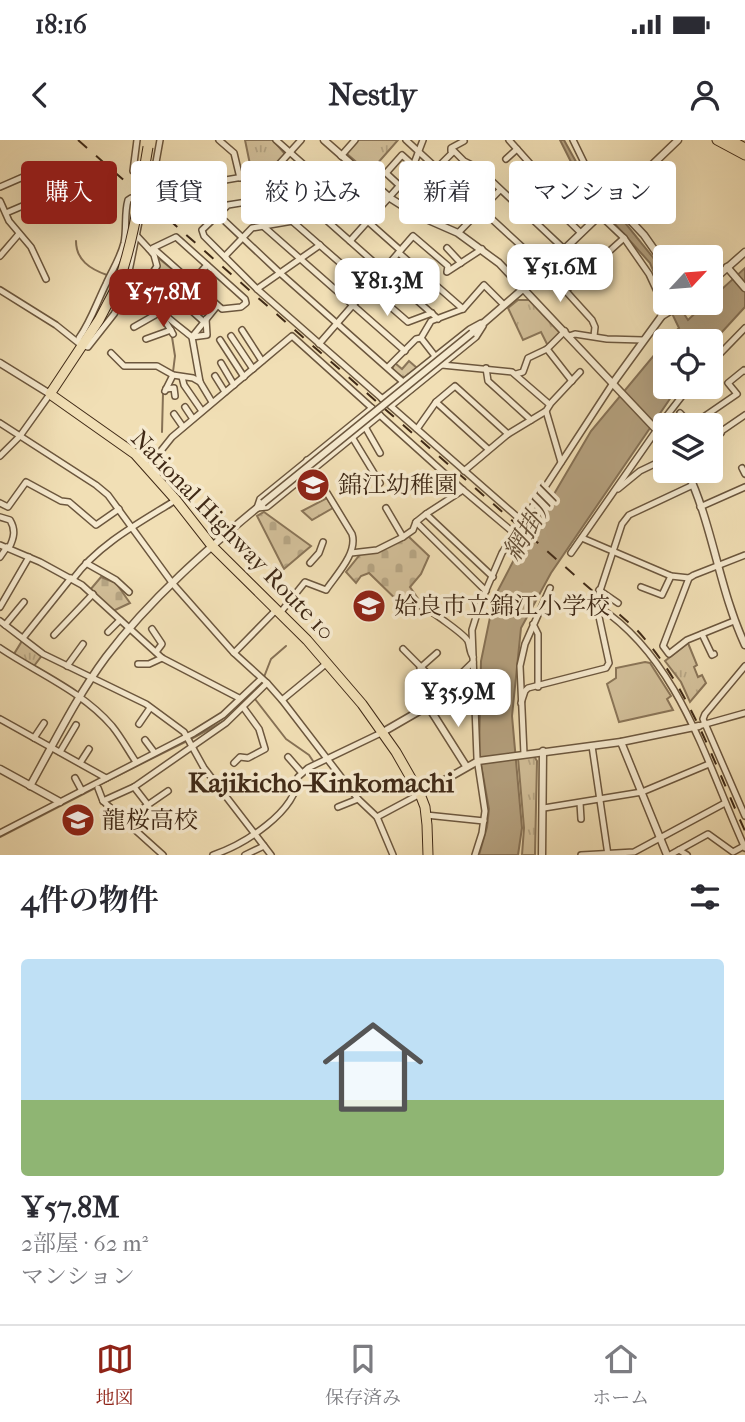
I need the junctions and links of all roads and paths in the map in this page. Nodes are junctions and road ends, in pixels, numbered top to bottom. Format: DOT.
graph roads {
  1 [pos="137,140"];
  2 [pos="160,140"];
  3 [pos="219,140"];
  4 [pos="232,140"];
  5 [pos="276,140"];
  6 [pos="301,140"];
  7 [pos="324,140"];
  8 [pos="355,140"];
  9 [pos="406,140"];
  10 [pos="423,140"];
  11 [pos="509,140"];
  12 [pos="573,140"];
  13 [pos="678,140"];
  14 [pos="717,140"];
  15 [pos="730,140"];
  16 [pos="464,141"];
  17 [pos="148,144"];
  18 [pos="225,145"];
  19 [pos="745,148"];
  20 [pos="517,149"];
  21 [pos="418,151"];
  22 [pos="451,151"];
  23 [pos="290,153"];
  24 [pos="745,155"];
  25 [pos="341,156"];
  26 [pos="506,159"];
  27 [pos="134,161"];
  28 [pos="155,161"];
  29 [pos="282,161"];
  30 [pos="299,161"];
  31 [pos="409,161"];
  32 [pos="414,161"];
  33 [pos="429,161"];
  34 [pos="443,161"];
  35 [pos="528,161"];
  36 [pos="582,161"];
  37 [pos="656,161"];
  38 [pos="21,178"];
  39 [pos="240,178"];
  40 [pos="227,180"];
  41 [pos="399,185"];
  42 [pos="0,187"];
  43 [pos="399,187"];
  44 [pos="500,190"];
  45 [pos="495,195"];
  46 [pos="390,198"];
  47 [pos="509,198"];
  48 [pos="0,201"];
  49 [pos="385,203"];
  50 [pos="21,207"];
  51 [pos="6,213"];
  52 [pos="495,220"];
  53 [pos="227,223"];
  54 [pos="209,224"];
  55 [pos="275,224"];
  56 [pos="296,224"];
  57 [pos="331,224"];
  58 [pos="365,224"];
  59 [pos="371,224"];
  60 [pos="467,224"];
  61 [pos="537,224"];
  62 [pos="572,224"];
  63 [pos="591,224"];
  64 [pos="610,224"];
  65 [pos="633,224"];
  66 [pos="263,226"];
  67 [pos="458,233"];
  68 [pos="581,233"];
  69 [pos="18,235"];
  70 [pos="136,235"];
  71 [pos="242,237"];
  72 [pos="624,238"];
  73 [pos="350,241"];
  74 [pos="320,245"];
  75 [pos="151,248"];
  76 [pos="447,248"];
  77 [pos="653,248"];
  78 [pos="482,249"];
  79 [pos="564,249"];
  80 [pos="400,251"];
  81 [pos="745,252"];
  82 [pos="0,256"];
  83 [pos="300,258"];
  84 [pos="227,261"];
  85 [pos="461,263"];
  86 [pos="207,265"];
  87 [pos="727,267"];
  88 [pos="545,268"];
  89 [pos="383,270"];
  90 [pos="447,271"];
  91 [pos="723,271"];
  92 [pos="279,273"];
  93 [pos="153,276"];
  94 [pos="46,279"];
  95 [pos="432,281"];
  96 [pos="192,282"];
  97 [pos="368,287"];
  98 [pos="524,288"];
  99 [pos="745,288"];
  100 [pos="257,289"];
  101 [pos="0,290"];
  102 [pos="565,291"];
  103 [pos="353,305"];
  104 [pos="504,305"];
  105 [pos="218,306"];
  106 [pos="463,309"];
  107 [pos="164,313"];
  108 [pos="432,313"];
  109 [pos="664,315"];
  110 [pos="661,317"];
  111 [pos="438,319"];
  112 [pos="205,320"];
  113 [pos="487,320"];
  114 [pos="337,323"];
  115 [pos="134,327"];
  116 [pos="745,328"];
  117 [pos="242,330"];
  118 [pos="567,334"];
  119 [pos="594,336"];
  120 [pos="191,337"];
  121 [pos="232,337"];
  122 [pos="421,338"];
  123 [pos="146,339"];
  124 [pos="219,340"];
  125 [pos="643,340"];
  126 [pos="319,344"];
  127 [pos="81,345"];
  128 [pos="547,349"];
  129 [pos="405,351"];
  130 [pos="723,351"];
  131 [pos="111,353"];
  132 [pos="435,356"];
  133 [pos="162,357"];
  134 [pos="262,361"];
  135 [pos="0,363"];
  136 [pos="221,363"];
  137 [pos="442,365"];
  138 [pos="161,367"];
  139 [pos="387,367"];
  140 [pos="486,368"];
  141 [pos="253,369"];
  142 [pos="745,371"];
  143 [pos="580,372"];
  144 [pos="516,374"];
  145 [pos="173,375"];
  146 [pos="215,376"];
  147 [pos="182,377"];
  148 [pos="244,377"];
  149 [pos="572,381"];
  150 [pos="404,382"];
  151 [pos="200,383"];
  152 [pos="614,384"];
  153 [pos="234,385"];
  154 [pos="411,389"];
  155 [pos="225,392"];
  156 [pos="50,394"];
  157 [pos="175,396"];
  158 [pos="382,399"];
  159 [pos="680,399"];
  160 [pos="212,402"];
  161 [pos="436,402"];
  162 [pos="549,404"];
  163 [pos="391,406"];
  164 [pos="185,407"];
  165 [pos="372,408"];
  166 [pos="202,411"];
  167 [pos="546,411"];
  168 [pos="669,413"];
  169 [pos="709,413"];
  170 [pos="174,414"];
  171 [pos="380,415"];
  172 [pos="745,415"];
  173 [pos="359,418"];
  174 [pos="192,419"];
  175 [pos="531,420"];
  176 [pos="0,423"];
  177 [pos="653,425"];
  178 [pos="365,426"];
  179 [pos="183,427"];
  180 [pos="417,429"];
  181 [pos="723,432"];
  182 [pos="508,434"];
  183 [pos="653,435"];
  184 [pos="20,436"];
  185 [pos="352,437"];
  186 [pos="488,449"];
  187 [pos="380,453"];
  188 [pos="0,456"];
  189 [pos="307,460"];
  190 [pos="562,463"];
  191 [pos="653,464"];
  192 [pos="148,467"];
  193 [pos="314,469"];
  194 [pos="464,471"];
  195 [pos="380,483"];
  196 [pos="693,485"];
  197 [pos="745,487"];
  198 [pos="463,489"];
  199 [pos="610,495"];
  200 [pos="176,500"];
  201 [pos="0,503"];
  202 [pos="260,506"];
  203 [pos="701,507"];
  204 [pos="386,508"];
  205 [pos="118,509"];
  206 [pos="426,514"];
  207 [pos="0,517"];
  208 [pos="522,521"];
  209 [pos="416,523"];
  210 [pos="132,527"];
  211 [pos="514,533"];
  212 [pos="403,537"];
  213 [pos="582,538"];
  214 [pos="323,542"];
  215 [pos="212,546"];
  216 [pos="5,547"];
  217 [pos="612,551"];
  218 [pos="571,553"];
  219 [pos="351,554"];
  220 [pos="745,555"];
  221 [pos="0,556"];
  222 [pos="29,557"];
  223 [pos="86,563"];
  224 [pos="310,563"];
  225 [pos="717,566"];
  226 [pos="671,576"];
  227 [pos="493,577"];
  228 [pos="689,578"];
  229 [pos="72,579"];
  230 [pos="173,584"];
  231 [pos="641,587"];
  232 [pos="550,588"];
  233 [pos="599,590"];
  234 [pos="486,591"];
  235 [pos="129,592"];
  236 [pos="93,594"];
  237 [pos="24,602"];
  238 [pos="618,603"];
  239 [pos="421,606"];
  240 [pos="0,607"];
  241 [pos="598,607"];
  242 [pos="279,611"];
  243 [pos="46,612"];
  244 [pos="53,619"];
  245 [pos="120,620"];
  246 [pos="734,621"];
  247 [pos="3,623"];
  248 [pos="533,624"];
  249 [pos="130,628"];
  250 [pos="152,629"];
  251 [pos="108,632"];
  252 [pos="702,634"];
  253 [pos="54,635"];
  254 [pos="23,638"];
  255 [pos="83,643"];
  256 [pos="745,645"];
  257 [pos="0,648"];
  258 [pos="402,649"];
  259 [pos="156,652"];
  260 [pos="234,653"];
  261 [pos="437,653"];
  262 [pos="714,654"];
  263 [pos="162,657"];
  264 [pos="475,659"];
  265 [pos="327,663"];
  266 [pos="138,664"];
  267 [pos="67,666"];
  268 [pos="745,666"];
  269 [pos="421,668"];
  270 [pos="92,678"];
  271 [pos="264,681"];
  272 [pos="538,687"];
  273 [pos="419,689"];
  274 [pos="445,691"];
  275 [pos="80,698"];
  276 [pos="239,698"];
  277 [pos="282,700"];
  278 [pos="521,704"];
  279 [pos="429,705"];
  280 [pos="243,707"];
  281 [pos="150,708"];
  282 [pos="745,713"];
  283 [pos="0,719"];
  284 [pos="44,723"];
  285 [pos="139,724"];
  286 [pos="76,725"];
  287 [pos="699,726"];
  288 [pos="383,732"];
  289 [pos="187,735"];
  290 [pos="34,738"];
  291 [pos="145,740"];
  292 [pos="621,742"];
  293 [pos="592,746"];
  294 [pos="192,747"];
  295 [pos="51,748"];
  296 [pos="89,749"];
  297 [pos="543,751"];
  298 [pos="60,752"];
  299 [pos="154,752"];
  300 [pos="522,754"];
  301 [pos="289,757"];
  302 [pos="326,758"];
  303 [pos="478,761"];
  304 [pos="136,762"];
  305 [pos="234,763"];
  306 [pos="80,764"];
  307 [pos="709,764"];
  308 [pos="466,766"];
  309 [pos="0,769"];
  310 [pos="302,773"];
  311 [pos="75,778"];
  312 [pos="106,778"];
  313 [pos="30,786"];
  314 [pos="134,787"];
  315 [pos="98,788"];
  316 [pos="82,791"];
  317 [pos="168,791"];
  318 [pos="642,792"];
  319 [pos="745,792"];
  320 [pos="420,794"];
  321 [pos="737,797"];
  322 [pos="358,799"];
  323 [pos="103,800"];
  324 [pos="600,800"];
  325 [pos="60,802"];
  326 [pos="580,803"];
  327 [pos="725,803"];
  328 [pos="148,805"];
  329 [pos="338,807"];
  330 [pos="544,808"];
  331 [pos="139,811"];
  332 [pos="426,815"];
  333 [pos="745,816"];
  334 [pos="377,817"];
  335 [pos="581,819"];
  336 [pos="484,821"];
  337 [pos="0,833"];
  338 [pos="254,834"];
  339 [pos="661,839"];
  340 [pos="264,846"];
  341 [pos="744,847"];
  342 [pos="680,850"];
  343 [pos="227,853"];
  344 [pos="634,853"];
  345 [pos="608,854"];
  346 [pos="163,855"];
  347 [pos="213,855"];
  348 [pos="245,855"];
  349 [pos="271,855"];
  350 [pos="393,855"];
  351 [pos="428,855"];
  352 [pos="475,855"];
  353 [pos="542,855"];
  354 [pos="581,855"];
  355 [pos="669,855"];
  356 [pos="687,855"];
  1 -- 27 [label="street"];
  2 -- 28 [label="street"];
  3 -- 18 [label="street"];
  4 -- 18 [label="street"];
  5 -- 23 [label="street"];
  6 -- 23 [label="street"];
  7 -- 25 [label="street"];
  8 -- 25 [label="street"];
  9 -- 21 [label="street"];
  10 -- 21 [label="street"];
  11 -- 20 [label="street"];
  12 -- 36 [label="street"];
  13 -- 37 [label="street"];
  14 -- 24 [label="highway"];
  15 -- 19 [label="highway"];
  16 -- 22 [label="street"];
  17 -- 127 [label="highway, bridge"];
  18 -- 39 [label="street"];
  20 -- 26 [label="street"];
  20 -- 35 [label="street"];
  21 -- 32 [label="street"];
  21 -- 33 [label="street"];
  22 -- 34 [label="street"];
  22 -- 44 [label="street"];
  23 -- 29 [label="street"];
  23 -- 30 [label="street"];
  25 -- 46 [label="street"];
  31 -- 41 [label="street"];
  38 -- 42 [label="street"];
  39 -- 40 [label="street"];
  43 -- 46 [label="street"];
  44 -- 45 [label="street"];
  44 -- 47 [label="street"];
  46 -- 49 [label="street"];
  46 -- 67 [label="street"];
  48 -- 51 [label="street"];
  50 -- 51 [label="street"];
  51 -- 69 [label="street"];
  52 -- 88 [label="street"];
  53 -- 71 [label="street"];
  54 -- 84 [label="street"];
  55 -- 66 [label="street"];
  56 -- 74 [label="street"];
  57 -- 73 [label="street"];
  58 -- 73 [label="street"];
  59 -- 80 [label="street"];
  60 -- 67 [label="street"];
  61 -- 79 [label="street"];
  62 -- 68 [label="street"];
  63 -- 68 [label="street"];
  64 -- 72 [label="street"];
  65 -- 77 [label="street"];
  66 -- 71 [label="street"];
  66 -- 83 [label="street"];
  67 -- 78 [label="street"];
  68 -- 79 [label="street"];
  69 -- 82 [label="street"];
  69 -- 94 [label="street"];
  70 -- 75 [label="street"];
  70 -- 127 [label="street"];
  70 -- 127 [label="street"];
  71 -- 84 [label="street"];
  71 -- 92 [label="street"];
  72 -- 102 [label="street"];
  72 -- 110 [label="street"];
  73 -- 89 [label="street"];
  74 -- 83 [label="street"];
  74 -- 97 [label="street"];
  75 -- 86 [label="street"];
  75 -- 93 [label="street"];
  75 -- 96 [label="street"];
  76 -- 85 [label="street"];
  78 -- 85 [label="street"];
  78 -- 98 [label="street"];
  79 -- 88 [label="street"];
  80 -- 89 [label="street"];
  80 -- 90 [label="street"];
  80 -- 95 [label="street"];
  81 -- 87 [label="street"];
  83 -- 92 [label="street"];
  83 -- 103 [label="street"];
  84 -- 100 [label="street"];
  85 -- 90 [label="street"];
  86 -- 96 [label="street"];
  86 -- 105 [label="street"];
  87 -- 91 [label="street"];
  87 -- 99 [label="street"];
  88 -- 98 [label="street"];
  88 -- 102 [label="street"];
  89 -- 97 [label="street"];
  89 -- 108 [label="street"];
  90 -- 95 [label="street"];
  92 -- 100 [label="street"];
  92 -- 114 [label="street"];
  93 -- 107 [label="street"];
  93 -- 112 [label="street"];
  95 -- 106 [label="street"];
  96 -- 105 [label="street"];
  97 -- 103 [label="street"];
  97 -- 108 [label="street"];
  98 -- 104 [label="street"];
  98 -- 118 [label="street"];
  100 -- 126 [label="street"];
  101 -- 127 [label="street"];
  102 -- 119 [label="street"];
  103 -- 114 [label="street"];
  103 -- 129 [label="street"];
  104 -- 106 [label="street"];
  104 -- 113 [label="street"];
  105 -- 112 [label="street"];
  106 -- 111 [label="street"];
  107 -- 115 [label="street"];
  107 -- 120 [label="street"];
  107 -- 123 [label="street"];
  108 -- 111 [label="street"];
  109 -- 110 [label="street"];
  110 -- 125 [label="street"];
  111 -- 122 [label="street"];
  112 -- 120 [label="street"];
  112 -- 120 [label="street"];
  113 -- 132 [label="street"];
  113 -- 137 [label="street"];
  113 -- 202 [label="street, bridge"];
  114 -- 126 [label="street"];
  114 -- 139 [label="street"];
  116 -- 130 [label="street"];
  117 -- 134 [label="street"];
  118 -- 119 [label="street"];
  118 -- 128 [label="street"];
  118 -- 152 [label="street"];
  119 -- 125 [label="street"];
  120 -- 151 [label="street"];
  121 -- 141 [label="street"];
  122 -- 129 [label="street"];
  122 -- 132 [label="street"];
  124 -- 148 [label="street"];
  125 -- 152 [label="street"];
  126 -- 158 [label="street"];
  127 -- 156 [label="highway"];
  128 -- 144 [label="street"];
  128 -- 149 [label="street"];
  129 -- 139 [label="street"];
  131 -- 138 [label="street"];
  132 -- 137 [label="street"];
  132 -- 150 [label="street"];
  133 -- 138 [label="street"];
  134 -- 141 [label="street"];
  134 -- 165 [label="street"];
  135 -- 156 [label="street"];
  136 -- 153 [label="street"];
  137 -- 140 [label="street"];
  137 -- 154 [label="street"];
  138 -- 145 [label="street"];
  139 -- 150 [label="street"];
  140 -- 144 [label="street"];
  140 -- 175 [label="street"];
  141 -- 148 [label="street"];
  142 -- 169 [label="street"];
  143 -- 149 [label="street"];
  144 -- 162 [label="street"];
  145 -- 147 [label="street"];
  145 -- 157 [label="street"];
  146 -- 155 [label="street"];
  147 -- 151 [label="street"];
  147 -- 166 [label="street"];
  148 -- 153 [label="street"];
  149 -- 162 [label="street"];
  150 -- 154 [label="street"];
  150 -- 158 [label="street"];
  151 -- 160 [label="street"];
  152 -- 177 [label="street"];
  152 -- 190 [label="street"];
  153 -- 155 [label="street"];
  154 -- 163 [label="street"];
  155 -- 160 [label="street"];
  156 -- 184 [label="street"];
  156 -- 192 [label="highway, National Highway Route 10"];
  158 -- 163 [label="street"];
  159 -- 168 [label="street"];
  160 -- 166 [label="street"];
  161 -- 180 [label="street"];
  161 -- 182 [label="street"];
  161 -- 186 [label="street"];
  162 -- 167 [label="street"];
  163 -- 180 [label="street"];
  164 -- 174 [label="street"];
  165 -- 171 [label="street"];
  165 -- 173 [label="street"];
  166 -- 174 [label="street"];
  167 -- 175 [label="street"];
  167 -- 190 [label="street"];
  170 -- 179 [label="street"];
  171 -- 178 [label="street"];
  171 -- 198 [label="street"];
  172 -- 181 [label="street"];
  173 -- 178 [label="street"];
  173 -- 189 [label="street"];
  174 -- 179 [label="street"];
  175 -- 182 [label="street"];
  176 -- 184 [label="street"];
  178 -- 185 [label="street"];
  178 -- 187 [label="street"];
  179 -- 192 [label="street"];
  180 -- 194 [label="street"];
  182 -- 186 [label="street"];
  183 -- 199 [label="street"];
  184 -- 188 [label="street"];
  184 -- 205 [label="street"];
  185 -- 193 [label="street"];
  185 -- 195 [label="street"];
  186 -- 194 [label="street"];
  189 -- 193 [label="street"];
  189 -- 202 [label="street"];
  190 -- 208 [label="street"];
  191 -- 199 [label="street"];
  192 -- 200 [label="highway, National Highway Route 10"];
  193 -- 202 [label="street"];
  193 -- 219 [label="street"];
  194 -- 208 [label="street"];
  196 -- 203 [label="street"];
  196 -- 217 [label="street"];
  197 -- 203 [label="street"];
  198 -- 206 [label="street"];
  198 -- 211 [label="street"];
  199 -- 213 [label="street"];
  200 -- 210 [label="street"];
  200 -- 215 [label="highway, National Highway Route 10"];
  201 -- 205 [label="street"];
  202 -- 215 [label="street"];
  203 -- 225 [label="street"];
  204 -- 212 [label="street"];
  205 -- 210 [label="street"];
  206 -- 209 [label="street"];
  206 -- 227 [label="street"];
  207 -- 216 [label="street"];
  208 -- 211 [label="street"];
  209 -- 212 [label="street"];
  209 -- 234 [label="street"];
  210 -- 223 [label="street"];
  210 -- 230 [label="street"];
  211 -- 227 [label="street"];
  212 -- 219 [label="street"];
  213 -- 217 [label="street"];
  213 -- 218 [label="street"];
  214 -- 224 [label="street"];
  215 -- 230 [label="street"];
  215 -- 242 [label="highway, National Highway Route 10"];
  216 -- 221 [label="street"];
  216 -- 222 [label="street"];
  217 -- 226 [label="street"];
  217 -- 233 [label="street"];
  219 -- 242 [label="street"];
  220 -- 225 [label="street"];
  222 -- 229 [label="street"];
  222 -- 240 [label="street"];
  223 -- 229 [label="street"];
  223 -- 235 [label="street"];
  225 -- 228 [label="street"];
  225 -- 246 [label="street"];
  226 -- 228 [label="street"];
  226 -- 231 [label="street"];
  227 -- 234 [label="street"];
  228 -- 252 [label="street"];
  229 -- 236 [label="street"];
  229 -- 243 [label="street"];
  230 -- 249 [label="street"];
  230 -- 260 [label="street"];
  232 -- 248 [label="street"];
  233 -- 238 [label="street"];
  233 -- 241 [label="street"];
  234 -- 264 [label="street"];
  236 -- 245 [label="street"];
  236 -- 253 [label="street"];
  237 -- 247 [label="street"];
  239 -- 264 [label="street"];
  241 -- 272 [label="street"];
  241 -- 287 [label="street"];
  242 -- 260 [label="street"];
  242 -- 265 [label="highway, National Highway Route 10"];
  243 -- 244 [label="street"];
  243 -- 254 [label="street"];
  245 -- 249 [label="street"];
  245 -- 251 [label="street"];
  246 -- 252 [label="street"];
  246 -- 256 [label="street"];
  247 -- 254 [label="street"];
  248 -- 272 [label="street"];
  248 -- 278 [label="street"];
  249 -- 259 [label="street"];
  249 -- 270 [label="street"];
  250 -- 259 [label="street"];
  252 -- 262 [label="street"];
  254 -- 267 [label="street"];
  255 -- 267 [label="street"];
  257 -- 275 [label="street"];
  258 -- 269 [label="street"];
  259 -- 263 [label="street"];
  260 -- 271 [label="street"];
  261 -- 269 [label="street"];
  263 -- 266 [label="street"];
  263 -- 276 [label="street"];
  264 -- 274 [label="street"];
  264 -- 303 [label="street"];
  265 -- 277 [label="street"];
  265 -- 288 [label="highway, National Highway Route 10"];
  267 -- 270 [label="street"];
  268 -- 287 [label="street"];
  269 -- 274 [label="street"];
  270 -- 275 [label="street"];
  270 -- 281 [label="street"];
  271 -- 276 [label="street"];
  271 -- 277 [label="street"];
  271 -- 280 [label="street"];
  272 -- 278 [label="street"];
  273 -- 279 [label="street"];
  274 -- 279 [label="street"];
  275 -- 295 [label="street"];
  275 -- 304 [label="street"];
  276 -- 289 [label="street"];
  277 -- 302 [label="street"];
  278 -- 300 [label="street"];
  279 -- 288 [label="street"];
  279 -- 308 [label="street"];
  280 -- 294 [label="street"];
  280 -- 305 [label="street"];
  281 -- 285 [label="street"];
  281 -- 289 [label="street"];
  282 -- 287 [label="street"];
  283 -- 290 [label="street"];
  284 -- 290 [label="street"];
  286 -- 298 [label="street"];
  287 -- 292 [label="street"];
  287 -- 307 [label="street"];
  287 -- 321 [label="street"];
  288 -- 302 [label="street"];
  288 -- 320 [label="highway, National Highway Route 10"];
  289 -- 294 [label="street"];
  289 -- 299 [label="street"];
  290 -- 295 [label="street"];
  291 -- 299 [label="street"];
  292 -- 293 [label="street"];
  292 -- 318 [label="street"];
  293 -- 297 [label="street"];
  293 -- 324 [label="street"];
  294 -- 314 [label="street"];
  294 -- 338 [label="street"];
  295 -- 298 [label="street"];
  295 -- 313 [label="street"];
  296 -- 306 [label="street"];
  297 -- 300 [label="street"];
  297 -- 330 [label="street"];
  298 -- 306 [label="street"];
  299 -- 304 [label="street"];
  300 -- 303 [label="street"];
  301 -- 310 [label="street"];
  302 -- 310 [label="street"];
  302 -- 322 [label="street"];
  303 -- 308 [label="street"];
  303 -- 336 [label="street"];
  304 -- 312 [label="street"];
  306 -- 312 [label="street"];
  307 -- 318 [label="street"];
  307 -- 327 [label="street"];
  308 -- 320 [label="street"];
  309 -- 313 [label="street"];
  310 -- 338 [label="street"];
  311 -- 316 [label="street"];
  312 -- 316 [label="street"];
  313 -- 325 [label="street"];
  314 -- 323 [label="street"];
  314 -- 328 [label="street"];
  315 -- 323 [label="street"];
  316 -- 325 [label="street"];
  317 -- 328 [label="street"];
  318 -- 324 [label="street"];
  318 -- 339 [label="street"];
  319 -- 321 [label="street"];
  320 -- 332 [label="highway, National Highway Route 10"];
  320 -- 334 [label="street"];
  321 -- 333 [label="street"];
  322 -- 329 [label="street"];
  322 -- 334 [label="street"];
  323 -- 346 [label="street"];
  324 -- 326 [label="street"];
  324 -- 345 [label="street"];
  325 -- 337 [label="street"];
  326 -- 330 [label="street"];
  326 -- 335 [label="street"];
  327 -- 339 [label="street"];
  327 -- 341 [label="street"];
  328 -- 331 [label="street"];
  330 -- 353 [label="street"];
  332 -- 336 [label="street"];
  332 -- 351 [label="highway, National Highway Route 10"];
  334 -- 350 [label="street"];
  336 -- 352 [label="street"];
  338 -- 340 [label="street"];
  338 -- 343 [label="street"];
  339 -- 344 [label="street"];
  339 -- 355 [label="street"];
  340 -- 348 [label="street"];
  340 -- 349 [label="street"];
  341 -- 342 [label="street"];
  342 -- 355 [label="street"];
  342 -- 356 [label="street"];
  343 -- 347 [label="street"];
  344 -- 345 [label="street"];
  345 -- 354 [label="street"];
}
